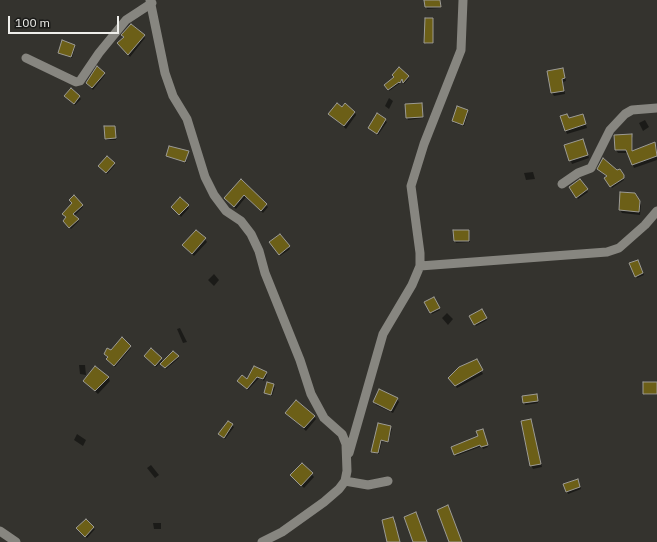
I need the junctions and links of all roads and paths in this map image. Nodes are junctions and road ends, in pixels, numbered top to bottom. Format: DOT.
graph roads {
  1 [pos="463,0"];
  2 [pos="151,1"];
  3 [pos="26,58"];
  4 [pos="657,108"];
  5 [pos="562,184"];
  6 [pos="657,211"];
  7 [pos="420,266"];
  8 [pos="346,462"];
  9 [pos="388,481"];
  10 [pos="345,482"];
  11 [pos="0,531"];
  12 [pos="16,542"];
  13 [pos="262,542"];
  1 -- 7 [label="street"];
  2 -- 3 [label="street"];
  2 -- 8 [label="street"];
  4 -- 5 [label="street"];
  6 -- 7 [label="street"];
  7 -- 8 [label="street"];
  8 -- 10 [label="street"];
  9 -- 10 [label="street"];
  10 -- 13 [label="street"];
  11 -- 12 [label="street"];
}
